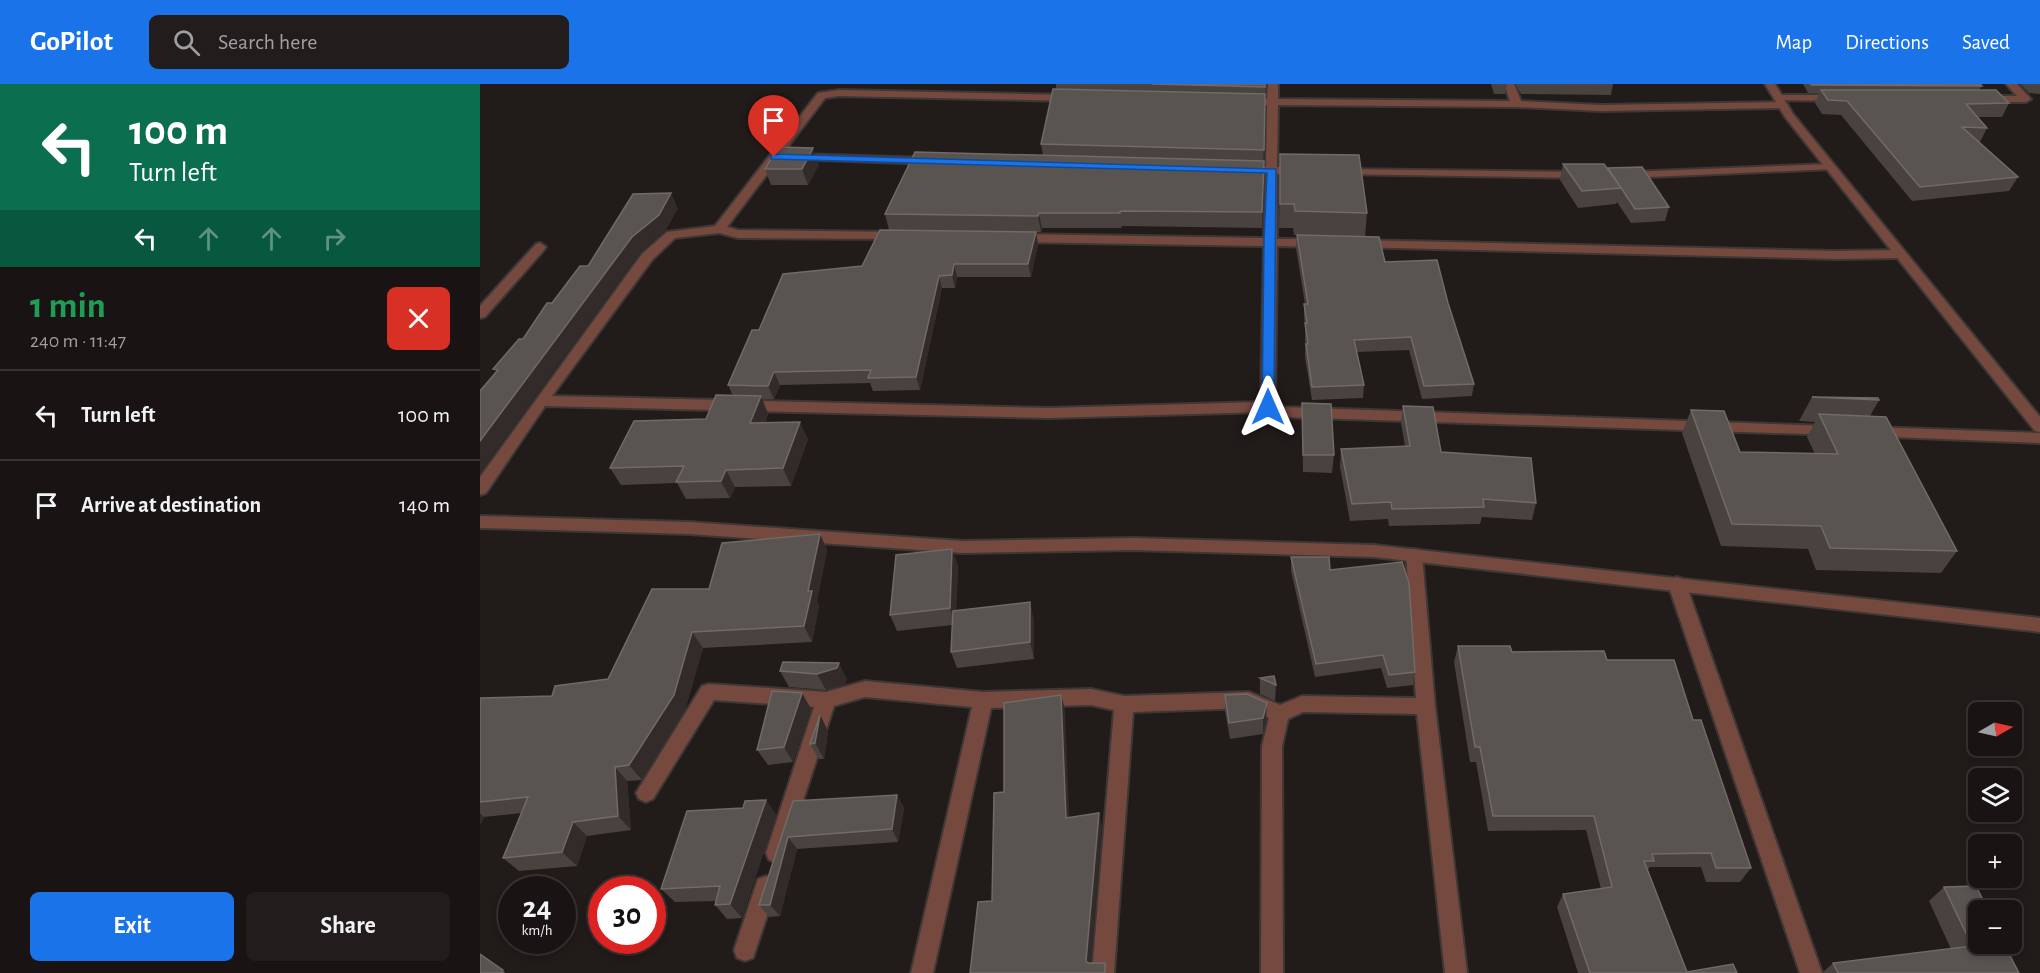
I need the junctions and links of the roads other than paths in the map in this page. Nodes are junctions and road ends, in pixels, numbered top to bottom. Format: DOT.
graph roads {
  1 [pos="1273,84"];
  2 [pos="1509,84"];
  3 [pos="1770,84"];
  4 [pos="2011,84"];
  5 [pos="1085,98"];
  6 [pos="1849,98"];
  7 [pos="1967,99"];
  8 [pos="1780,101"];
  9 [pos="1237,102"];
  10 [pos="1272,103"];
  11 [pos="1517,104"];
  12 [pos="774,157"];
  13 [pos="940,161"];
  14 [pos="1830,167"];
  15 [pos="1225,169"];
  16 [pos="1272,171"];
  17 [pos="1308,171"];
  18 [pos="1331,171"];
  19 [pos="1591,175"];
  20 [pos="1615,175"];
  21 [pos="719,230"];
  22 [pos="915,236"];
  23 [pos="998,238"];
  24 [pos="1269,241"];
  25 [pos="540,247"];
  26 [pos="1901,254"];
  27 [pos="480,314"];
  28 [pos="541,401"];
  29 [pos="1268,407"];
  30 [pos="2040,427"];
  31 [pos="2040,438"];
  32 [pos="480,489"];
  33 [pos="480,522"];
  34 [pos="1414,555"];
  35 [pos="1677,584"];
  36 [pos="2040,626"];
  37 [pos="826,700"];
  38 [pos="983,700"];
  39 [pos="1124,704"];
  40 [pos="1426,706"];
  41 [pos="1280,714"];
  42 [pos="646,794"];
  43 [pos="745,950"];
  44 [pos="922,973"];
  45 [pos="1103,973"];
  46 [pos="1272,973"];
  47 [pos="1456,973"];
  48 [pos="1811,973"];
  1 -- 10 [label="street"];
  2 -- 11 [label="street"];
  3 -- 8 [label="street"];
  4 -- 7 [label="street"];
  5 -- 12 [label="street"];
  6 -- 8 [label="street"];
  8 -- 11 [label="street"];
  8 -- 14 [label="street"];
  9 -- 10 [label="street"];
  10 -- 11 [label="street"];
  10 -- 16 [label="street"];
  12 -- 13 [label="street"];
  12 -- 21 [label="street"];
  14 -- 20 [label="street"];
  14 -- 26 [label="street"];
  15 -- 16 [label="street"];
  16 -- 17 [label="street"];
  16 -- 24 [label="street"];
  18 -- 19 [label="street"];
  21 -- 22 [label="street"];
  21 -- 28 [label="street"];
  23 -- 24 [label="street"];
  24 -- 26 [label="street"];
  24 -- 29 [label="street"];
  25 -- 27 [label="street"];
  26 -- 30 [label="street"];
  28 -- 29 [label="street"];
  28 -- 32 [label="street"];
  29 -- 31 [label="street"];
  33 -- 34 [label="street"];
  34 -- 35 [label="street"];
  34 -- 40 [label="street"];
  35 -- 36 [label="street"];
  35 -- 48 [label="street"];
  37 -- 38 [label="street"];
  37 -- 42 [label="street"];
  37 -- 43 [label="street"];
  38 -- 39 [label="street"];
  38 -- 44 [label="street"];
  39 -- 41 [label="street"];
  39 -- 45 [label="street"];
  40 -- 41 [label="street"];
  40 -- 47 [label="street"];
  41 -- 46 [label="street"];
}
